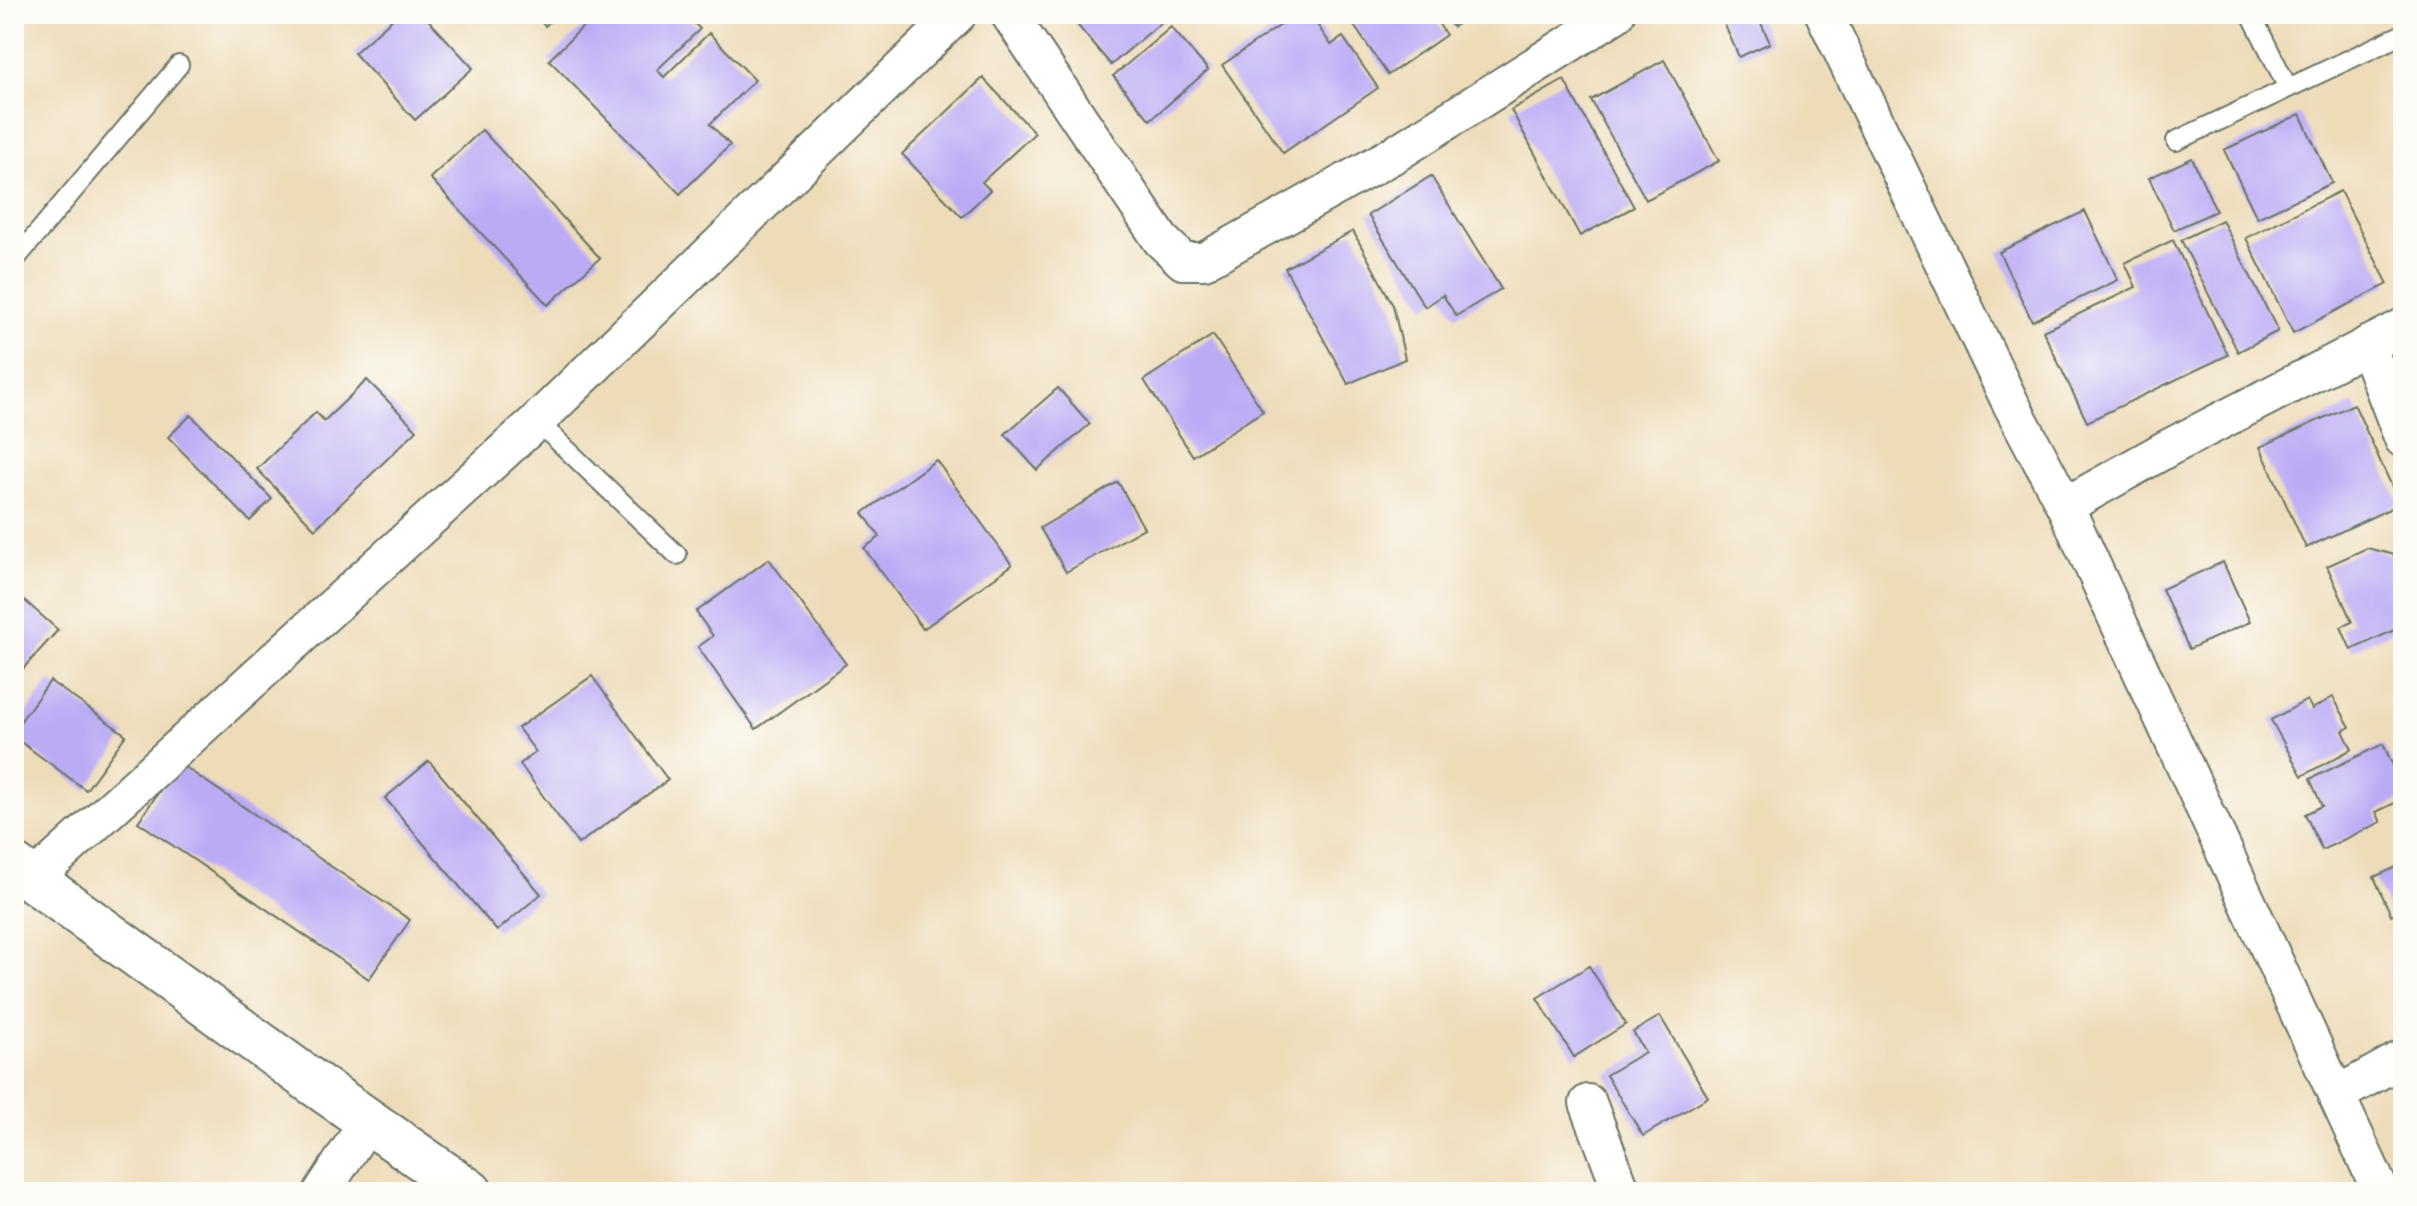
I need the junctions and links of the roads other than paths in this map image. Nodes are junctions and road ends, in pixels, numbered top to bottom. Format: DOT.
graph roads {
  1 [pos="958,14"];
  2 [pos="1009,14"];
  3 [pos="1616,14"];
  4 [pos="1824,14"];
  5 [pos="2251,14"];
  6 [pos="2403,34"];
  7 [pos="179,65"];
  8 [pos="2288,88"];
  9 [pos="2176,141"];
  10 [pos="14,261"];
  11 [pos="2403,327"];
  12 [pos="2367,345"];
  13 [pos="537,421"];
  14 [pos="2403,439"];
  15 [pos="2065,506"];
  16 [pos="677,555"];
  17 [pos="24,873"];
  18 [pos="2403,1058"];
  19 [pos="2336,1095"];
  20 [pos="1588,1103"];
  21 [pos="368,1121"];
  22 [pos="322,1192"];
  23 [pos="470,1192"];
  24 [pos="1622,1192"];
  25 [pos="2381,1192"];
  1 -- 13 [label="street"];
  2 -- 3 [label="street"];
  4 -- 15 [label="street"];
  5 -- 8 [label="lane"];
  6 -- 8 [label="lane"];
  7 -- 10 [label="lane"];
  8 -- 9 [label="lane"];
  11 -- 12 [label="street"];
  12 -- 14 [label="street"];
  12 -- 15 [label="street"];
  13 -- 16 [label="lane"];
  13 -- 17 [label="street"];
  15 -- 19 [label="street"];
  17 -- 21 [label="street"];
  18 -- 19 [label="street"];
  19 -- 25 [label="street"];
  20 -- 24 [label="street"];
  21 -- 22 [label="street"];
  21 -- 23 [label="street"];
}
